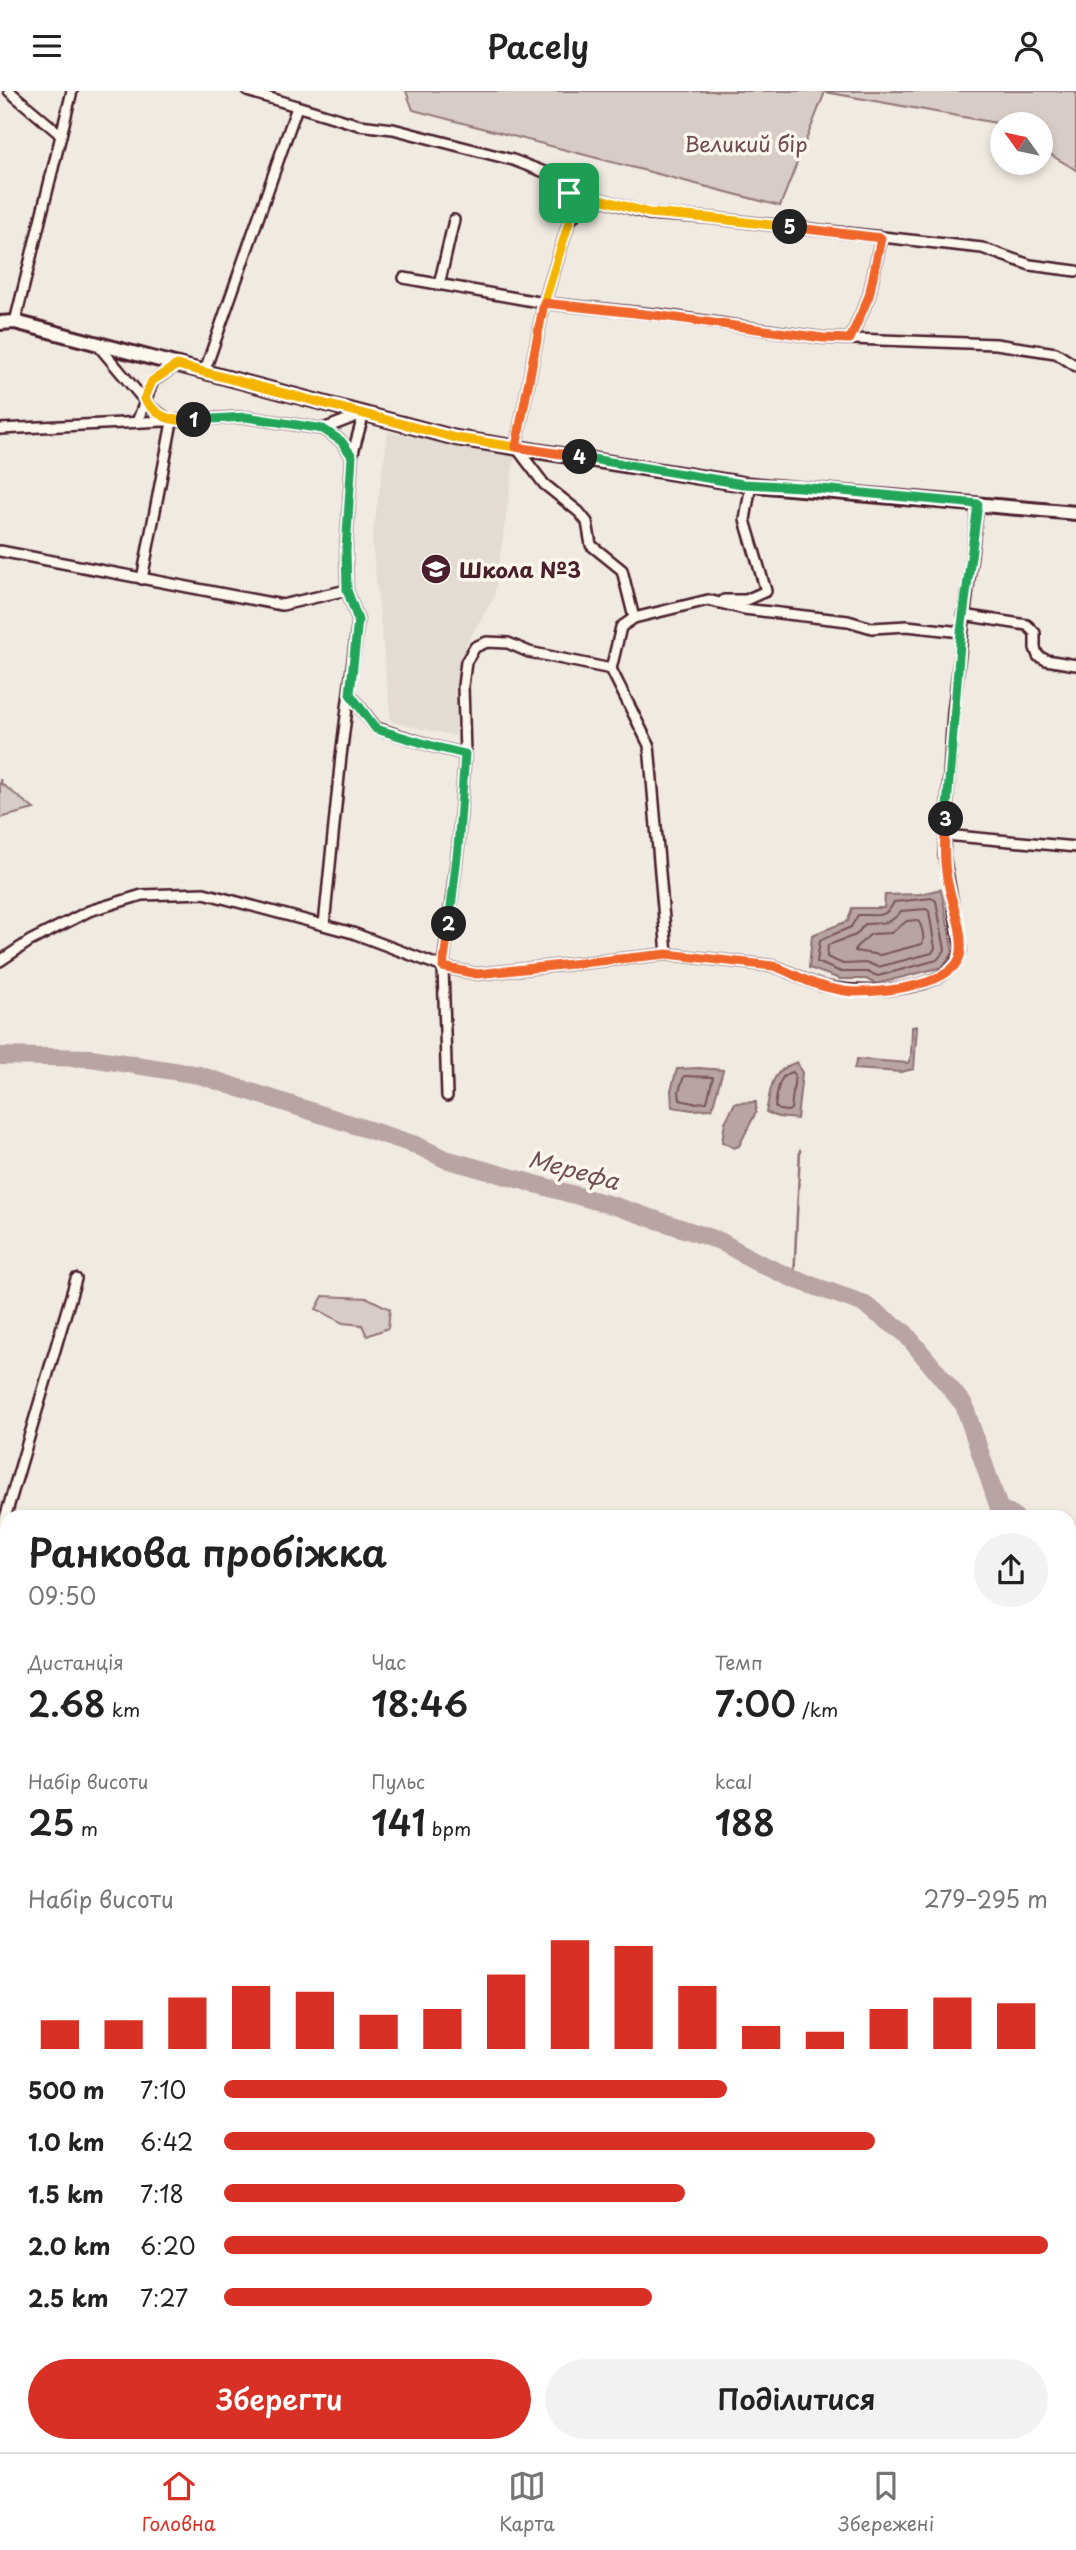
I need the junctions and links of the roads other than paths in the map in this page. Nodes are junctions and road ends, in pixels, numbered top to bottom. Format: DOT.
graph roads {
  1 [pos="9,91"];
  2 [pos="72,91"];
  3 [pos="247,91"];
  4 [pos="297,107"];
  5 [pos="61,135"];
  6 [pos="560,178"];
  7 [pos="597,198"];
  8 [pos="454,220"];
  9 [pos="569,222"];
  10 [pos="881,238"];
  11 [pos="1076,271"];
  12 [pos="404,278"];
  13 [pos="439,285"];
  14 [pos="544,303"];
  15 [pos="15,322"];
  16 [pos="0,323"];
  17 [pos="850,339"];
  18 [pos="97,344"];
  19 [pos="177,365"];
  20 [pos="1076,366"];
  21 [pos="204,373"];
  22 [pos="144,399"];
  23 [pos="363,414"];
  24 [pos="137,422"];
  25 [pos="172,422"];
  26 [pos="0,429"];
  27 [pos="323,429"];
  28 [pos="516,447"];
  29 [pos="352,456"];
  30 [pos="751,484"];
  31 [pos="978,504"];
  32 [pos="1076,513"];
  33 [pos="0,551"];
  34 [pos="142,579"];
  35 [pos="347,590"];
  36 [pos="708,600"];
  37 [pos="963,615"];
  38 [pos="634,618"];
  39 [pos="961,632"];
  40 [pos="1076,665"];
  41 [pos="611,669"];
  42 [pos="350,694"];
  43 [pos="465,754"];
  44 [pos="944,835"];
  45 [pos="1076,847"];
  46 [pos="324,925"];
  47 [pos="667,954"];
  48 [pos="0,961"];
  49 [pos="443,967"];
  50 [pos="447,1096"];
  51 [pos="76,1279"];
  52 [pos="7,1510"];
  1 -- 5 [label="street"];
  2 -- 5 [label="street"];
  3 -- 4 [label="street"];
  4 -- 6 [label="street"];
  4 -- 21 [label="street"];
  5 -- 15 [label="street"];
  6 -- 7 [label="street"];
  6 -- 9 [label="street"];
  7 -- 9 [label="street"];
  7 -- 10 [label="street"];
  8 -- 13 [label="street"];
  9 -- 14 [label="street"];
  10 -- 11 [label="street"];
  10 -- 17 [label="street"];
  12 -- 13 [label="street"];
  13 -- 14 [label="street"];
  14 -- 17 [label="street"];
  14 -- 28 [label="street"];
  15 -- 16 [label="street"];
  15 -- 18 [label="street"];
  17 -- 20 [label="street"];
  18 -- 19 [label="street"];
  18 -- 22 [label="street"];
  19 -- 21 [label="street"];
  19 -- 22 [label="street"];
  21 -- 23 [label="street"];
  22 -- 24 [label="street"];
  22 -- 25 [label="street"];
  23 -- 27 [label="street"];
  23 -- 28 [label="street"];
  23 -- 29 [label="street"];
  24 -- 25 [label="street"];
  24 -- 26 [label="street"];
  25 -- 27 [label="street"];
  25 -- 34 [label="street"];
  27 -- 29 [label="street"];
  28 -- 30 [label="street"];
  28 -- 38 [label="street"];
  29 -- 35 [label="street"];
  30 -- 31 [label="street"];
  30 -- 36 [label="street"];
  31 -- 32 [label="street"];
  31 -- 37 [label="street"];
  33 -- 34 [label="street"];
  34 -- 35 [label="street"];
  35 -- 42 [label="street"];
  36 -- 38 [label="street"];
  36 -- 39 [label="street"];
  37 -- 39 [label="street"];
  37 -- 40 [label="street"];
  38 -- 41 [label="street"];
  39 -- 44 [label="street"];
  41 -- 43 [label="street"];
  41 -- 47 [label="street"];
  42 -- 43 [label="street"];
  42 -- 46 [label="street"];
  43 -- 49 [label="street"];
  44 -- 45 [label="street"];
  44 -- 47 [label="street"];
  46 -- 48 [label="street"];
  46 -- 49 [label="street"];
  47 -- 49 [label="street"];
  49 -- 50 [label="street"];
  51 -- 52 [label="street"];
}
